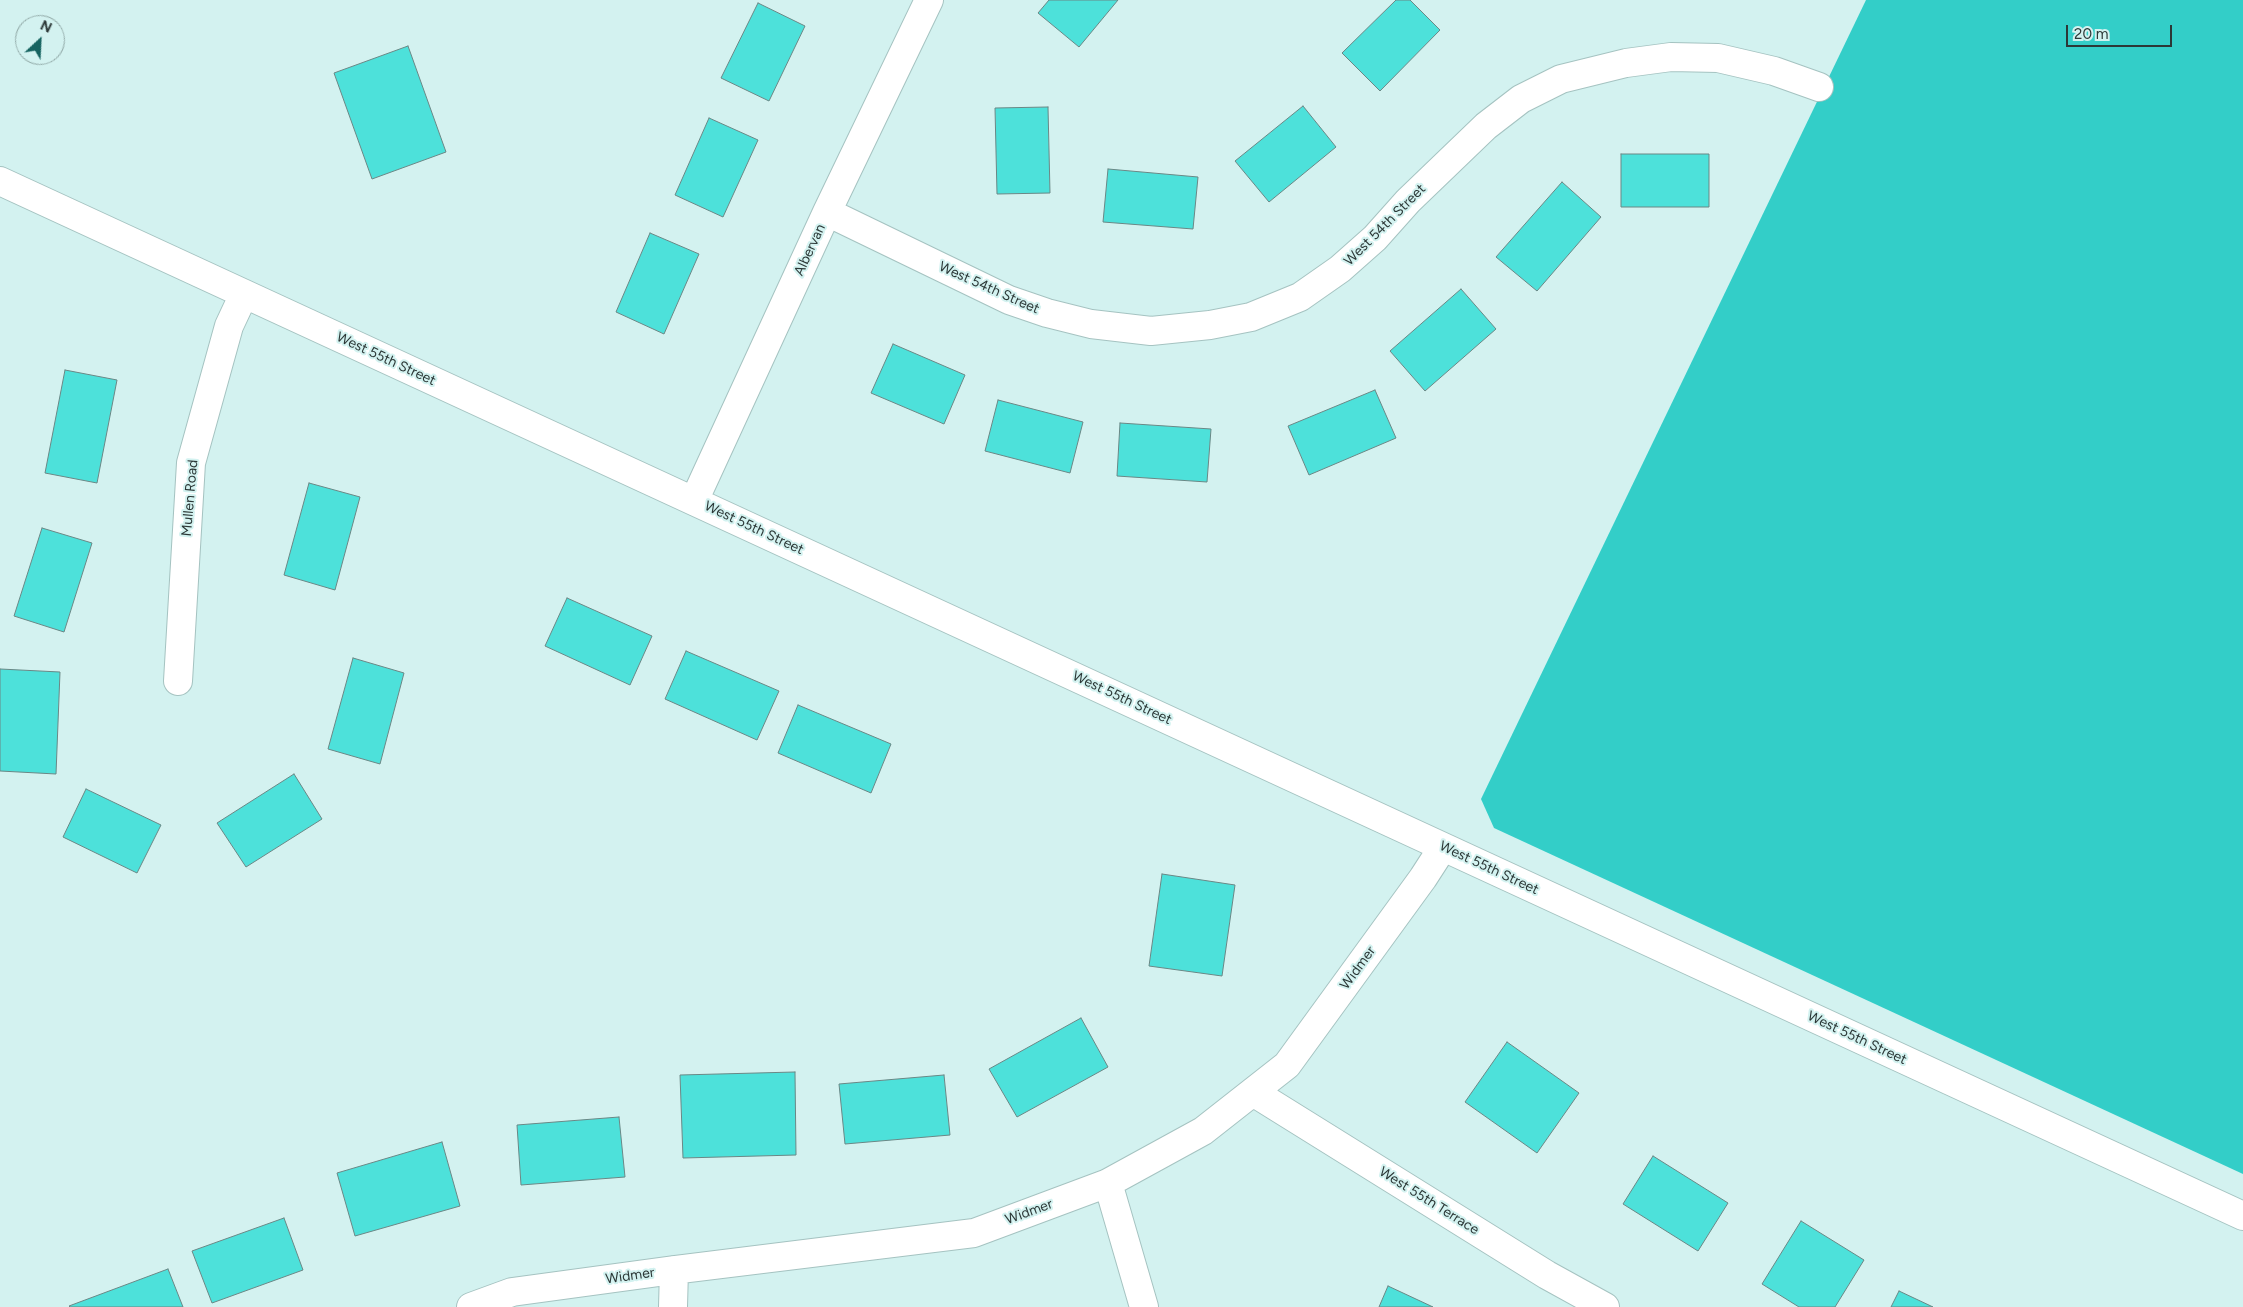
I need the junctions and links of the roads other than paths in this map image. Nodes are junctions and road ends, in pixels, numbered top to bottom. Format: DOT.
graph roads {
  1 [pos="929,0"];
  2 [pos="1819,87"];
  3 [pos="0,181"];
  4 [pos="827,212"];
  5 [pos="244,294"];
  6 [pos="694,500"];
  7 [pos="178,681"];
  8 [pos="1443,847"];
  9 [pos="1254,1092"];
  10 [pos="1108,1183"];
  11 [pos="2243,1216"];
  12 [pos="674,1270"];
  13 [pos="471,1307"];
  14 [pos="673,1307"];
  15 [pos="1144,1307"];
  16 [pos="1606,1307"];
  1 -- 4 [label="street, Albervan"];
  2 -- 4 [label="street, West 54th Street"];
  3 -- 5 [label="street, West 55th Street"];
  4 -- 6 [label="street, Albervan"];
  5 -- 6 [label="street, West 55th Street"];
  5 -- 7 [label="street, Mullen Road"];
  6 -- 8 [label="street, West 55th Street"];
  8 -- 9 [label="street, Widmer"];
  8 -- 11 [label="street, West 55th Street"];
  9 -- 10 [label="street, Widmer"];
  9 -- 16 [label="street, West 55th Terrace"];
  10 -- 12 [label="street, Widmer"];
  10 -- 15 [label="street"];
  12 -- 13 [label="street, Widmer"];
  12 -- 14 [label="street"];
}
